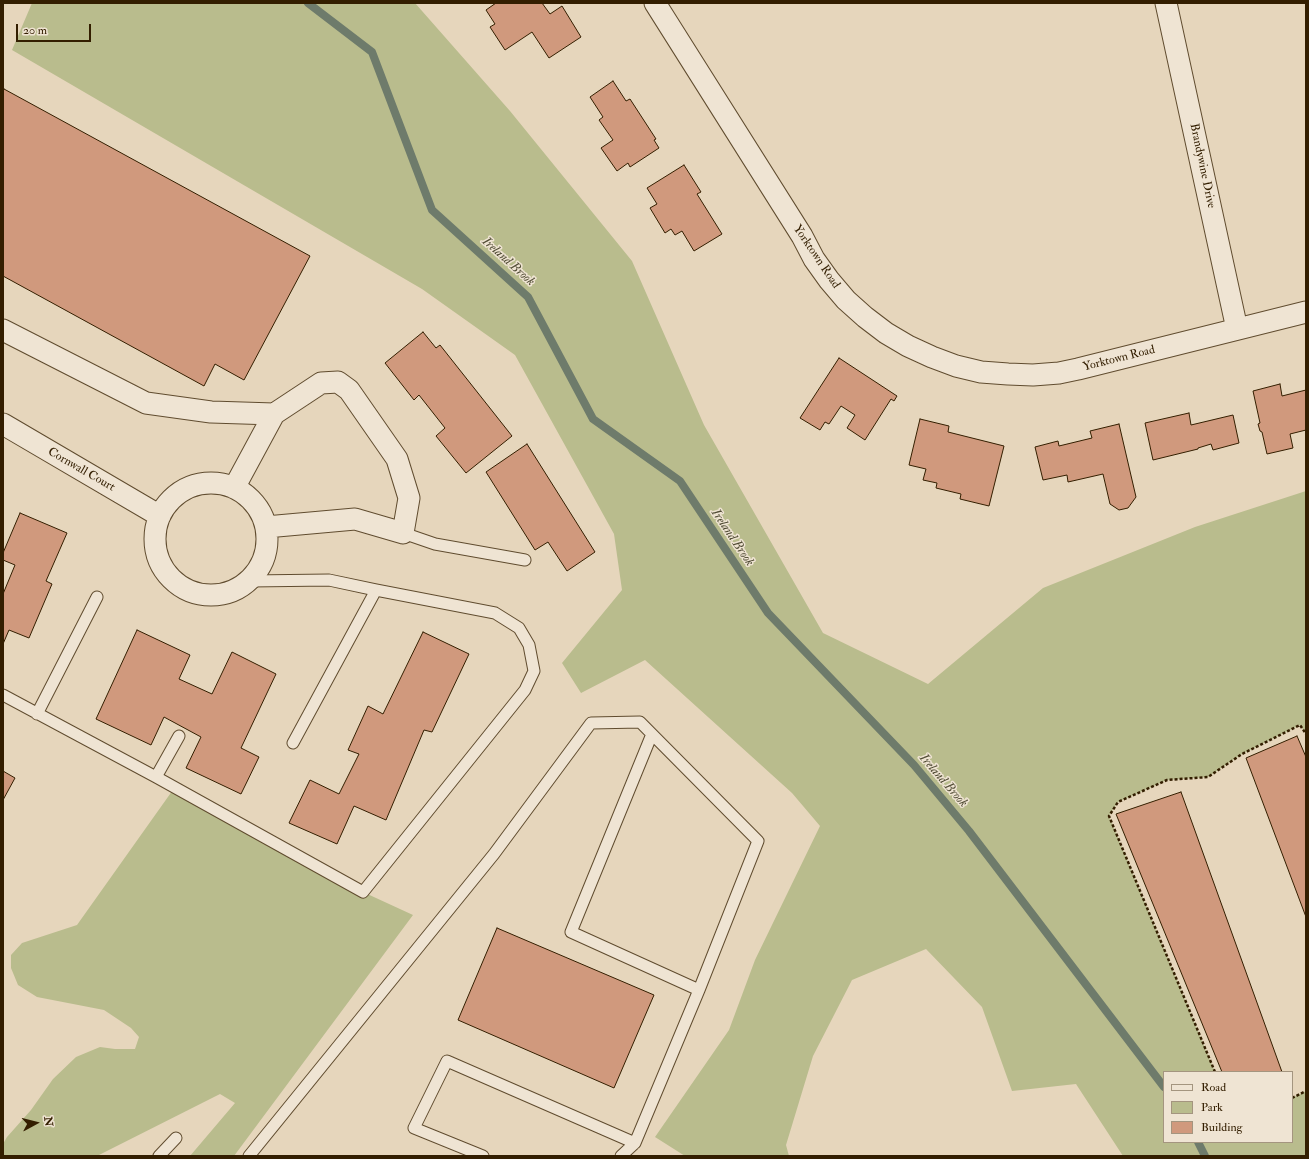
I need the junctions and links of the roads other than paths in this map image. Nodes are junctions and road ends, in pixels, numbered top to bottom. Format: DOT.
graph roads {
  1 [pos="655,3"];
  2 [pos="1166,3"];
  3 [pos="1306,312"];
  4 [pos="1237,329"];
  5 [pos="3,330"];
  6 [pos="274,414"];
  7 [pos="3,424"];
  8 [pos="234,488"];
  9 [pos="160,516"];
  10 [pos="266,527"];
  11 [pos="403,533"];
  12 [pos="525,560"];
  13 [pos="250,581"];
  14 [pos="376,590"];
  15 [pos="97,597"];
  16 [pos="3,695"];
  17 [pos="37,714"];
  18 [pos="652,734"];
  19 [pos="179,736"];
  20 [pos="293,743"];
  21 [pos="156,777"];
  22 [pos="699,990"];
  23 [pos="176,1138"];
  24 [pos="635,1143"];
  25 [pos="159,1156"];
  26 [pos="250,1156"];
  27 [pos="483,1156"];
  28 [pos="621,1156"];
  1 -- 4 [label="street, Yorktown Road"];
  2 -- 4 [label="street, Brandywine Drive"];
  3 -- 4 [label="street, Yorktown Road"];
  5 -- 6 [label="street"];
  6 -- 8 [label="street"];
  6 -- 11 [label="street"];
  7 -- 9 [label="street, Cornwall Court"];
  8 -- 9 [label="street"];
  8 -- 10 [label="street"];
  9 -- 13 [label="street"];
  10 -- 11 [label="street"];
  10 -- 13 [label="street"];
  11 -- 12 [label="lane"];
  13 -- 14 [label="lane"];
  14 -- 20 [label="lane"];
  14 -- 21 [label="lane"];
  15 -- 17 [label="lane"];
  16 -- 17 [label="lane"];
  17 -- 21 [label="lane"];
  18 -- 22 [label="lane"];
  18 -- 22 [label="lane"];
  18 -- 26 [label="lane"];
  19 -- 21 [label="lane"];
  22 -- 24 [label="lane"];
  23 -- 25 [label="lane"];
  24 -- 27 [label="lane"];
  24 -- 28 [label="lane"];
}
